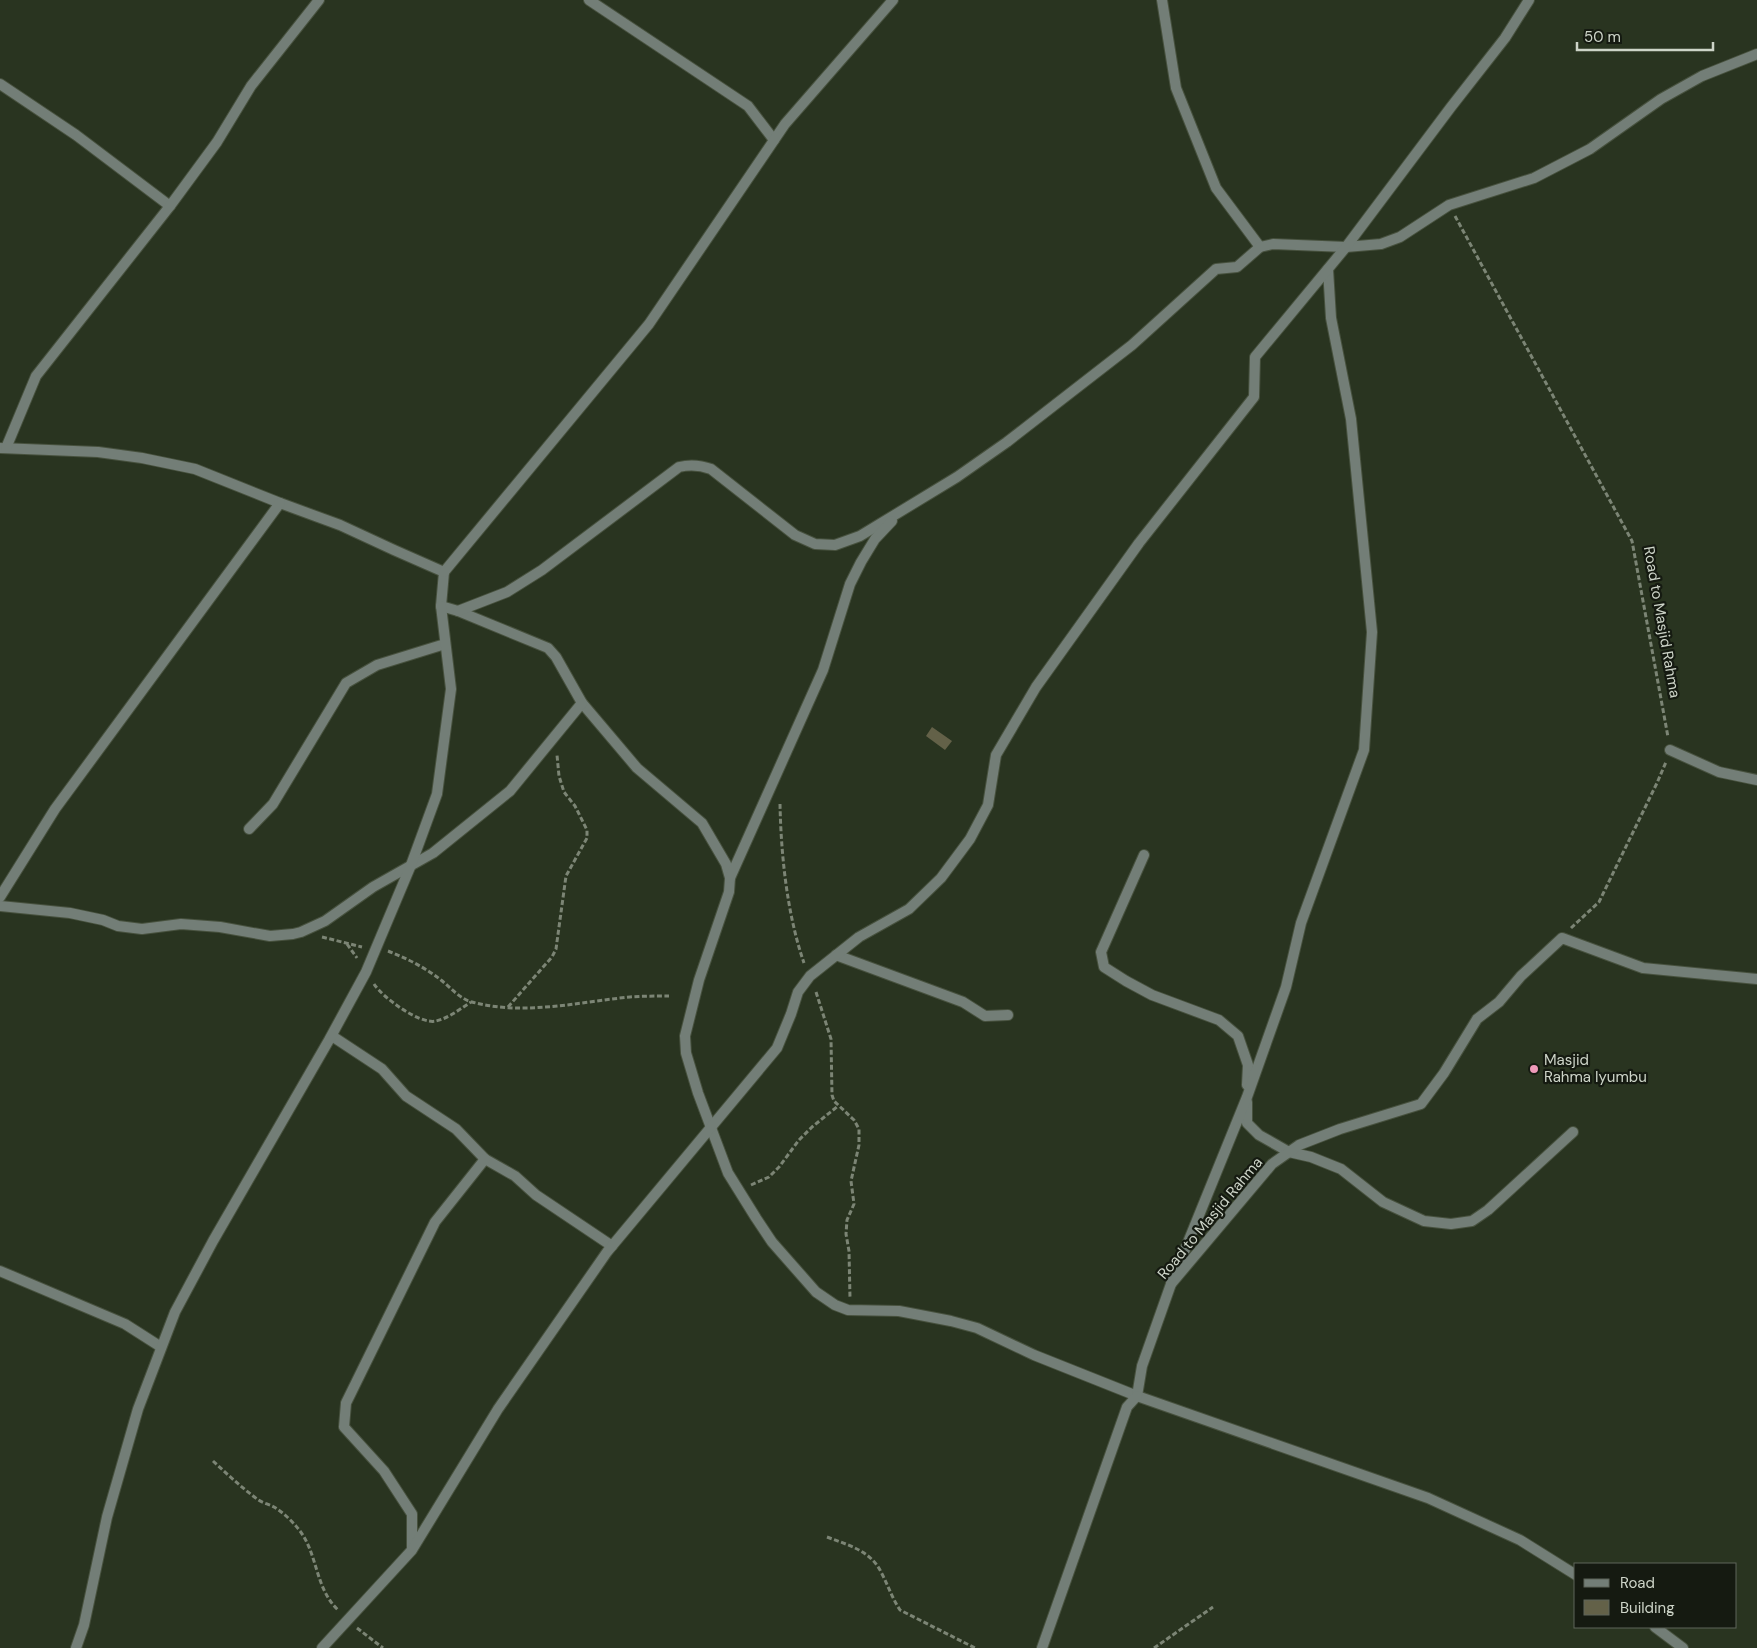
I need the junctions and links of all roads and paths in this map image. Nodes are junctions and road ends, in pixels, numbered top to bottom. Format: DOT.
graph roads {
  1 [pos="319,0"];
  2 [pos="589,0"];
  3 [pos="893,0"];
  4 [pos="1162,0"];
  5 [pos="1529,0"];
  6 [pos="1757,54"];
  7 [pos="0,84"];
  8 [pos="774,140"];
  9 [pos="1449,205"];
  10 [pos="170,206"];
  11 [pos="1260,246"];
  12 [pos="1346,247"];
  13 [pos="1328,269"];
  14 [pos="3,448"];
  15 [pos="280,503"];
  16 [pos="902,511"];
  17 [pos="444,572"];
  18 [pos="440,606"];
  19 [pos="458,611"];
  20 [pos="446,644"];
  21 [pos="582,703"];
  22 [pos="556,735"];
  23 [pos="1670,750"];
  24 [pos="1757,780"];
  25 [pos="780,796"];
  26 [pos="249,829"];
  27 [pos="1144,855"];
  28 [pos="411,865"];
  29 [pos="730,878"];
  30 [pos="0,897"];
  31 [pos="0,906"];
  32 [pos="301,932"];
  33 [pos="1562,938"];
  34 [pos="347,944"];
  35 [pos="376,949"];
  36 [pos="836,955"];
  37 [pos="366,972"];
  38 [pos="810,976"];
  39 [pos="1757,979"];
  40 [pos="668,996"];
  41 [pos="471,1002"];
  42 [pos="508,1007"];
  43 [pos="1008,1015"];
  44 [pos="332,1036"];
  45 [pos="1246,1097"];
  46 [pos="838,1106"];
  47 [pos="711,1128"];
  48 [pos="1573,1132"];
  49 [pos="1289,1152"];
  50 [pos="485,1159"];
  51 [pos="739,1190"];
  52 [pos="612,1246"];
  53 [pos="0,1271"];
  54 [pos="1171,1284"];
  55 [pos="848,1310"];
  56 [pos="161,1347"];
  57 [pos="1137,1396"];
  58 [pos="213,1461"];
  59 [pos="827,1537"];
  60 [pos="412,1550"];
  61 [pos="315,1562"];
  62 [pos="1574,1574"];
  63 [pos="1213,1607"];
  64 [pos="1656,1628"];
  65 [pos="76,1648"];
  66 [pos="322,1648"];
  67 [pos="975,1648"];
  68 [pos="1042,1648"];
  69 [pos="1154,1648"];
  70 [pos="1683,1648"];
  1 -- 10 [label="street"];
  2 -- 8 [label="street"];
  3 -- 8 [label="street"];
  4 -- 11 [label="street"];
  5 -- 12 [label="street"];
  6 -- 9 [label="street"];
  7 -- 10 [label="street"];
  8 -- 17 [label="street"];
  9 -- 12 [label="street"];
  9 -- 23 [label="path, Road to Masjid Rahma"];
  10 -- 14 [label="street"];
  11 -- 12 [label="street"];
  11 -- 16 [label="street"];
  12 -- 13 [label="street"];
  13 -- 36 [label="street"];
  13 -- 45 [label="street"];
  14 -- 15 [label="street"];
  15 -- 17 [label="street"];
  15 -- 30 [label="street"];
  16 -- 19 [label="street"];
  16 -- 29 [label="street"];
  17 -- 18 [label="street"];
  18 -- 19 [label="street"];
  18 -- 20 [label="street"];
  19 -- 21 [label="street"];
  20 -- 26 [label="street"];
  20 -- 28 [label="street"];
  21 -- 22 [label="street"];
  21 -- 29 [label="street"];
  22 -- 28 [label="street"];
  22 -- 42 [label="path"];
  23 -- 24 [label="street"];
  23 -- 33 [label="path"];
  25 -- 38 [label="path"];
  27 -- 45 [label="street"];
  28 -- 32 [label="street"];
  28 -- 35 [label="street"];
  29 -- 47 [label="street"];
  31 -- 32 [label="street"];
  32 -- 34 [label="path"];
  33 -- 39 [label="street"];
  33 -- 49 [label="street, Road to Masjid Rahma"];
  34 -- 35 [label="path"];
  34 -- 37 [label="path"];
  35 -- 37 [label="street"];
  35 -- 41 [label="path"];
  36 -- 38 [label="street"];
  36 -- 43 [label="street"];
  37 -- 41 [label="path"];
  37 -- 44 [label="street"];
  38 -- 46 [label="path"];
  38 -- 47 [label="street"];
  40 -- 42 [label="path"];
  41 -- 42 [label="path"];
  44 -- 50 [label="street"];
  44 -- 56 [label="street"];
  45 -- 49 [label="street"];
  45 -- 54 [label="street"];
  46 -- 51 [label="path"];
  46 -- 55 [label="path"];
  47 -- 51 [label="street"];
  47 -- 52 [label="street"];
  48 -- 49 [label="street"];
  49 -- 54 [label="street, Road to Masjid Rahma"];
  50 -- 52 [label="street"];
  50 -- 60 [label="street"];
  51 -- 55 [label="street"];
  52 -- 60 [label="street"];
  53 -- 56 [label="street"];
  54 -- 57 [label="street, Road to Masjid Rahma"];
  55 -- 57 [label="street"];
  56 -- 65 [label="street"];
  57 -- 62 [label="street"];
  57 -- 68 [label="street"];
  58 -- 61 [label="path"];
  59 -- 67 [label="path"];
  60 -- 66 [label="street"];
  63 -- 69 [label="path"];
  64 -- 70 [label="street"];
}
